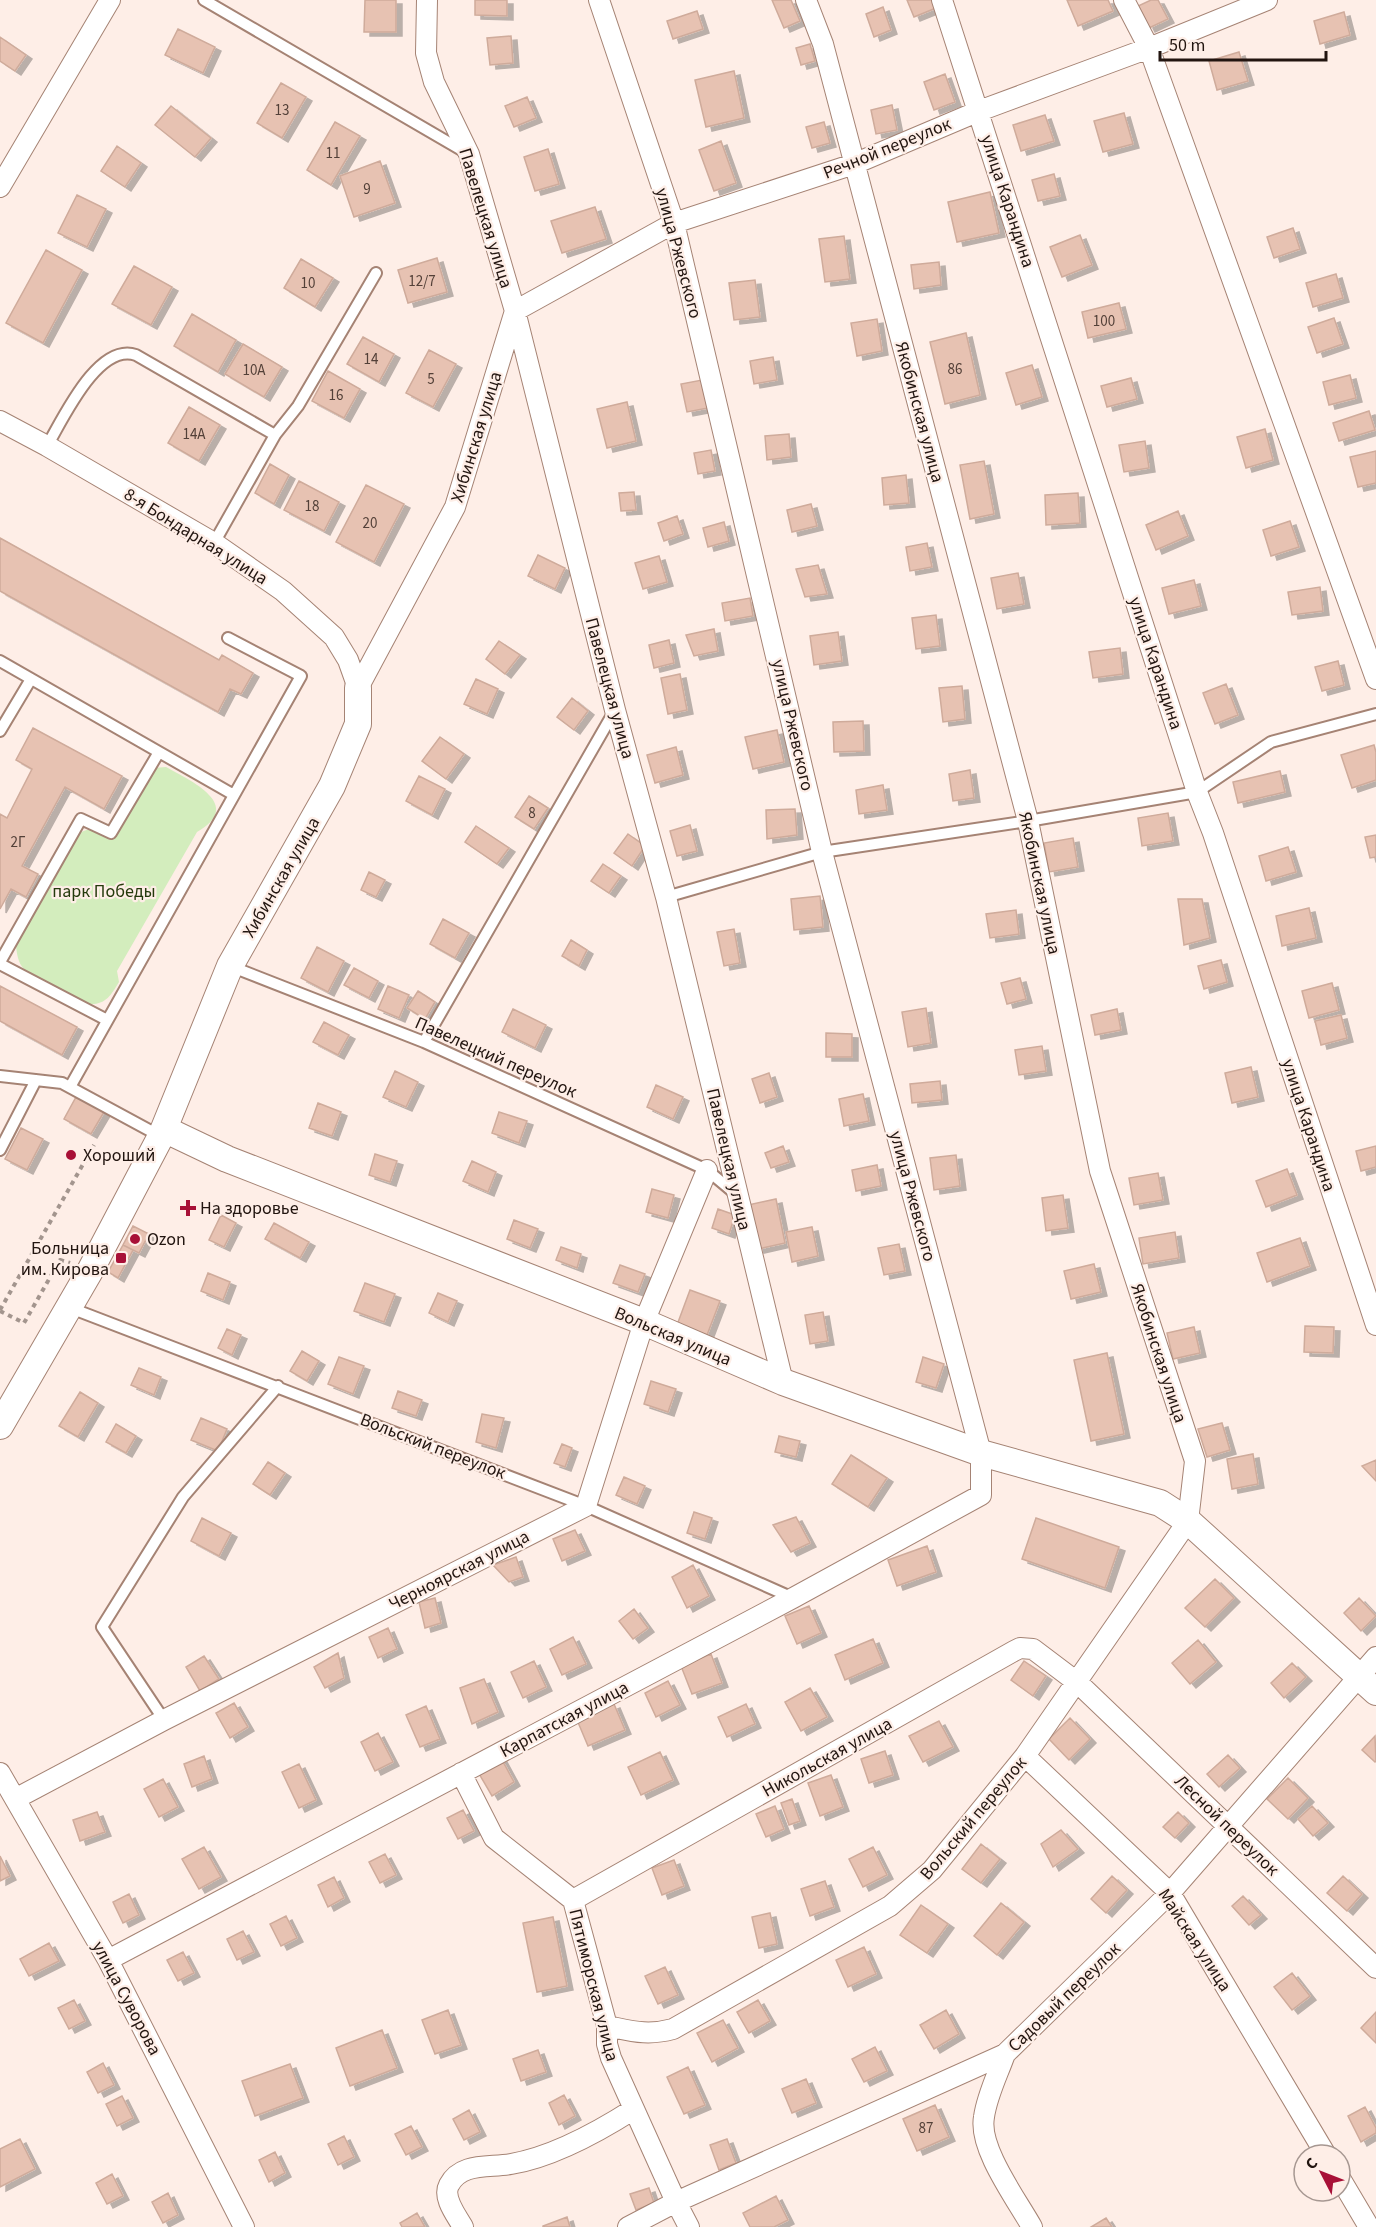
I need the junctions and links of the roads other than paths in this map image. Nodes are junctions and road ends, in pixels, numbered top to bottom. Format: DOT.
graph roads {
  1 [pos="110,0"];
  2 [pos="204,0"];
  3 [pos="427,0"];
  4 [pos="599,0"];
  5 [pos="806,0"];
  6 [pos="942,0"];
  7 [pos="1124,0"];
  8 [pos="1267,0"];
  9 [pos="1149,48"];
  10 [pos="979,111"];
  11 [pos="469,154"];
  12 [pos="854,164"];
  13 [pos="0,187"];
  14 [pos="674,223"];
  15 [pos="376,273"];
  16 [pos="515,311"];
  17 [pos="0,421"];
  18 [pos="275,435"];
  19 [pos="47,446"];
  20 [pos="214,543"];
  21 [pos="228,638"];
  22 [pos="0,661"];
  23 [pos="31,679"];
  24 [pos="1376,679"];
  25 [pos="358,688"];
  26 [pos="615,710"];
  27 [pos="1376,714"];
  28 [pos="0,731"];
  29 [pos="159,752"];
  30 [pos="1197,792"];
  31 [pos="234,795"];
  32 [pos="1028,821"];
  33 [pos="822,852"];
  34 [pos="666,897"];
  35 [pos="0,963"];
  36 [pos="230,966"];
  37 [pos="107,1020"];
  38 [pos="424,1042"];
  39 [pos="0,1076"];
  40 [pos="36,1080"];
  41 [pos="70,1087"];
  42 [pos="162,1133"];
  43 [pos="0,1150"];
  44 [pos="707,1170"];
  45 [pos="738,1196"];
  46 [pos="68,1307"];
  47 [pos="644,1323"];
  48 [pos="1376,1325"];
  49 [pos="783,1382"];
  50 [pos="278,1386"];
  51 [pos="0,1426"];
  52 [pos="981,1453"];
  53 [pos="586,1506"];
  54 [pos="1188,1521"];
  55 [pos="793,1598"];
  56 [pos="1371,1675"];
  57 [pos="1078,1683"];
  58 [pos="164,1720"];
  59 [pos="1025,1756"];
  60 [pos="0,1773"];
  61 [pos="461,1773"];
  62 [pos="15,1799"];
  63 [pos="1228,1825"];
  64 [pos="1170,1893"];
  65 [pos="573,1900"];
  66 [pos="108,1960"];
  67 [pos="1376,1968"];
  68 [pos="607,2026"];
  69 [pos="1005,2054"];
  70 [pos="634,2109"];
  71 [pos="1319,2143"];
  72 [pos="1352,2198"];
  73 [pos="676,2202"];
  74 [pos="244,2227"];
  75 [pos="463,2227"];
  76 [pos="628,2227"];
  77 [pos="689,2227"];
  78 [pos="1032,2227"];
  79 [pos="1369,2227"];
  1 -- 13 [label="street"];
  2 -- 11 [label="lane"];
  3 -- 11 [label="street, Павелецкая улица"];
  4 -- 14 [label="street, улица Ржевского"];
  5 -- 12 [label="street, Якобинская улица"];
  6 -- 10 [label="street, улица Карандина"];
  7 -- 9 [label="street"];
  8 -- 9 [label="street, Речной переулок"];
  9 -- 10 [label="street, Речной переулок"];
  9 -- 24 [label="street"];
  10 -- 12 [label="street, Речной переулок"];
  10 -- 30 [label="street, улица Карандина"];
  11 -- 16 [label="street, Павелецкая улица"];
  12 -- 14 [label="street, Речной переулок"];
  12 -- 32 [label="street, Якобинская улица"];
  14 -- 16 [label="street, Речной переулок"];
  14 -- 33 [label="street, улица Ржевского"];
  15 -- 18 [label="lane"];
  16 -- 25 [label="street, Хибинская улица"];
  16 -- 26 [label="street, Павелецкая улица"];
  17 -- 19 [label="street, 8-я Бондарная улица"];
  18 -- 19 [label="lane"];
  18 -- 20 [label="lane"];
  19 -- 20 [label="street, 8-я Бондарная улица"];
  20 -- 25 [label="street, 8-я Бондарная улица"];
  21 -- 31 [label="lane"];
  22 -- 23 [label="lane"];
  23 -- 28 [label="lane"];
  23 -- 29 [label="lane"];
  25 -- 36 [label="street, Хибинская улица"];
  26 -- 34 [label="street, Павелецкая улица"];
  26 -- 38 [label="lane"];
  27 -- 30 [label="lane"];
  29 -- 31 [label="lane"];
  29 -- 35 [label="lane"];
  30 -- 32 [label="lane"];
  30 -- 48 [label="street, улица Карандина"];
  31 -- 37 [label="lane"];
  32 -- 33 [label="lane"];
  32 -- 54 [label="street, Якобинская улица"];
  33 -- 34 [label="lane"];
  33 -- 52 [label="street, улица Ржевского"];
  34 -- 45 [label="street, Павелецкая улица"];
  35 -- 37 [label="lane"];
  36 -- 38 [label="lane, Павелецкий переулок"];
  36 -- 42 [label="street, Хибинская улица"];
  37 -- 41 [label="lane"];
  38 -- 44 [label="lane, Павелецкий переулок"];
  39 -- 40 [label="lane"];
  40 -- 41 [label="lane"];
  40 -- 43 [label="lane"];
  41 -- 42 [label="lane"];
  42 -- 46 [label="street, Хибинская улица"];
  42 -- 47 [label="street, Вольская улица"];
  44 -- 45 [label="lane, Павелецкий переулок"];
  44 -- 47 [label="street"];
  45 -- 49 [label="street, Павелецкая улица"];
  46 -- 50 [label="lane, Вольский переулок"];
  46 -- 51 [label="street, Хибинская улица"];
  47 -- 49 [label="street, Вольская улица"];
  47 -- 53 [label="street"];
  49 -- 52 [label="street, Вольская улица"];
  50 -- 53 [label="lane, Вольский переулок"];
  50 -- 58 [label="lane"];
  52 -- 54 [label="street, Вольская улица"];
  52 -- 55 [label="street, Карпатская улица"];
  53 -- 55 [label="lane, Вольский переулок"];
  53 -- 58 [label="street, Черноярская улица"];
  54 -- 56 [label="street"];
  54 -- 57 [label="street, Вольский переулок"];
  55 -- 61 [label="street, Карпатская улица"];
  56 -- 63 [label="street, Садовый переулок"];
  57 -- 59 [label="street, Вольский переулок"];
  57 -- 63 [label="street, Лесной переулок"];
  57 -- 65 [label="street, Никольская улица"];
  58 -- 62 [label="street, Черноярская улица"];
  59 -- 64 [label="street, Майская улица"];
  59 -- 68 [label="street, Вольский переулок"];
  60 -- 62 [label="street, улица Суворова"];
  61 -- 65 [label="street, Пятиморская улица"];
  61 -- 66 [label="street, Карпатская улица"];
  62 -- 66 [label="street, улица Суворова"];
  63 -- 64 [label="street, Садовый переулок"];
  63 -- 67 [label="street, Лесной переулок"];
  64 -- 69 [label="street, Садовый переулок"];
  64 -- 71 [label="street, Майская улица"];
  65 -- 68 [label="street, Пятиморская улица"];
  66 -- 74 [label="street, улица Суворова"];
  68 -- 70 [label="street, Пятиморская улица"];
  69 -- 73 [label="street, Садовый переулок"];
  69 -- 78 [label="street"];
  70 -- 73 [label="street, Пятиморская улица"];
  70 -- 75 [label="street"];
  72 -- 79 [label="street"];
  73 -- 76 [label="street, Садовый переулок"];
  73 -- 77 [label="street, Пятиморская улица"];
}
